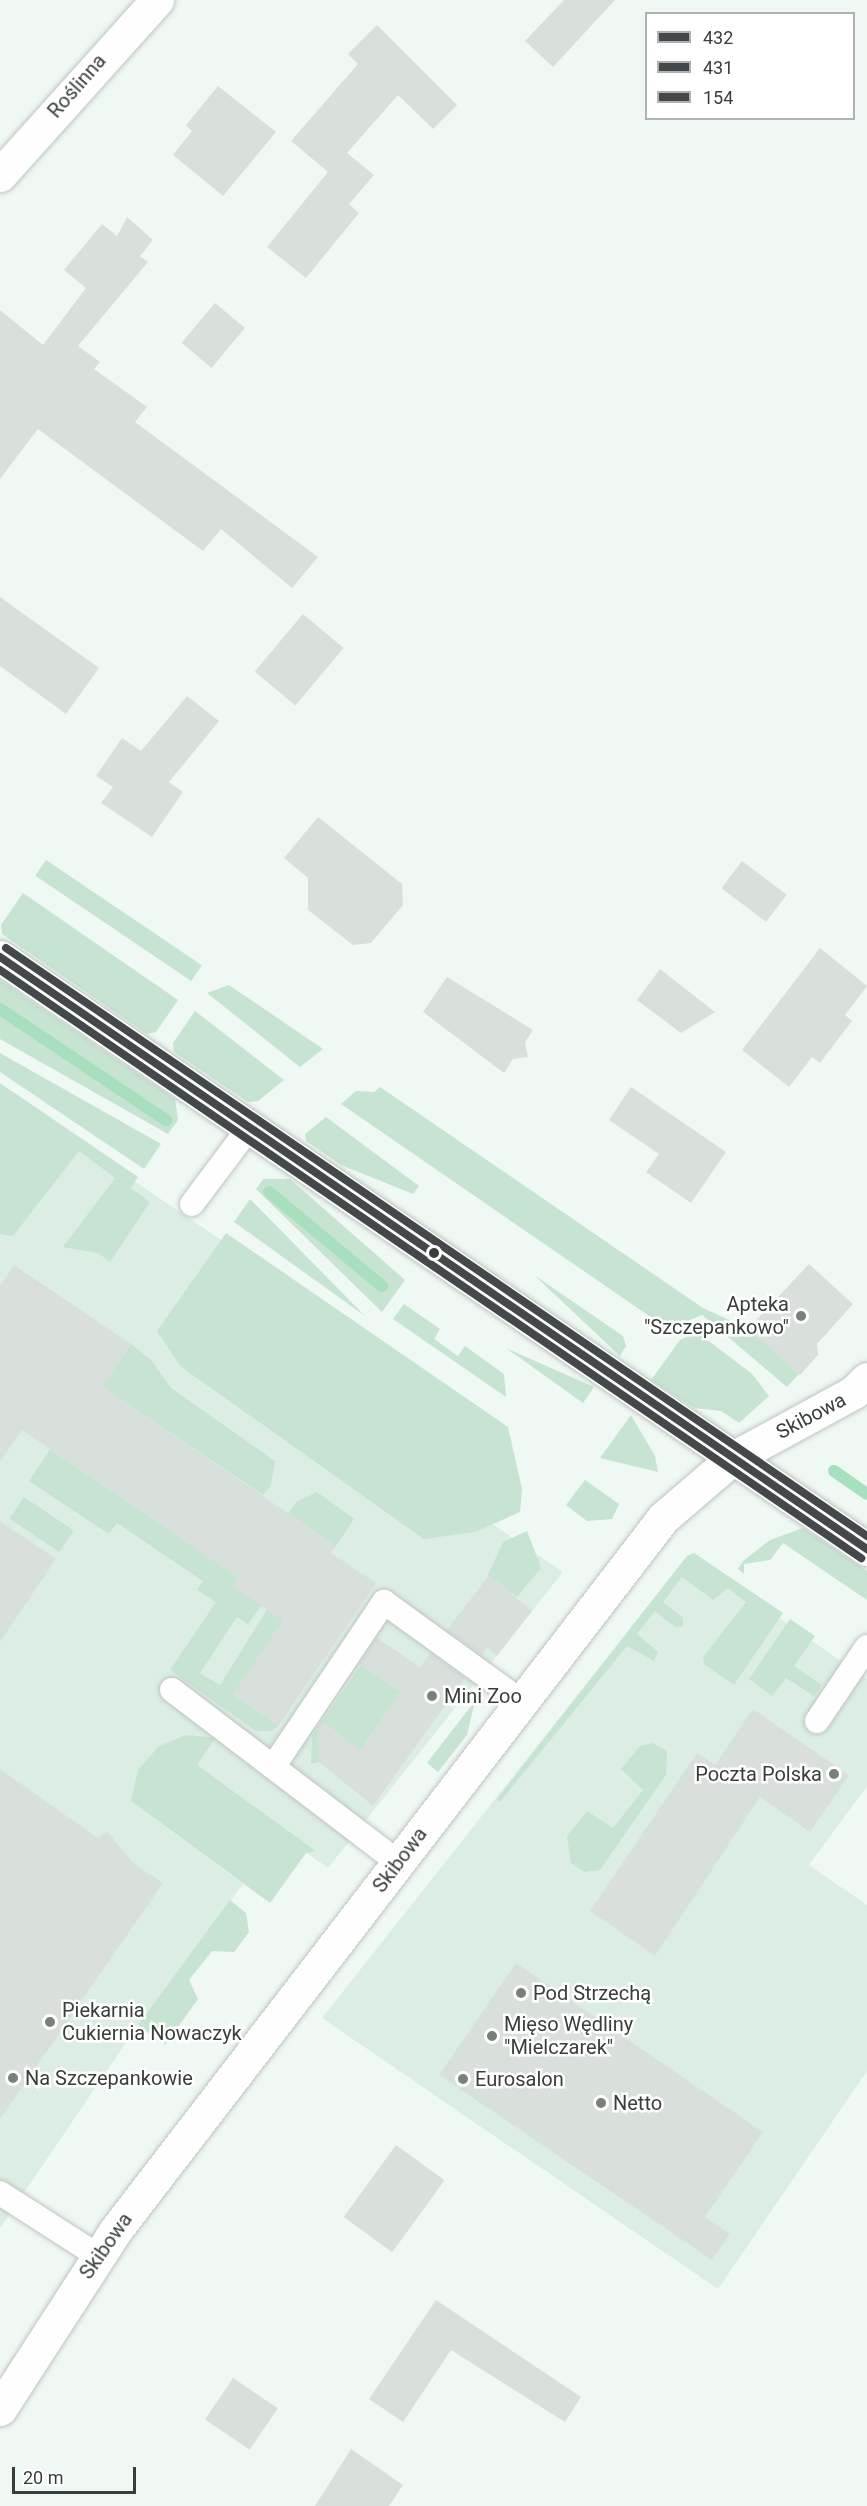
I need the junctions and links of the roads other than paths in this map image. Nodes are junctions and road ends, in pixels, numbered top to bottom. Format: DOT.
graph roads {
  1 [pos="157,0"];
  2 [pos="0,174"];
  3 [pos="0,957"];
  4 [pos="249,1128"];
  5 [pos="192,1204"];
  6 [pos="867,1379"];
  7 [pos="733,1458"];
  8 [pos="867,1549"];
  9 [pos="867,1647"];
  10 [pos="172,1690"];
  11 [pos="521,1701"];
  12 [pos="817,1721"];
  13 [pos="273,1767"];
  14 [pos="398,1862"];
  15 [pos="0,2193"];
  16 [pos="98,2256"];
  17 [pos="0,2409"];
  1 -- 2 [label="street, Roślinna"];
  3 -- 4 [label="street"];
  4 -- 5 [label="lane"];
  4 -- 7 [label="street"];
  6 -- 7 [label="street, Skibowa"];
  7 -- 8 [label="street"];
  7 -- 11 [label="street, Skibowa"];
  9 -- 12 [label="lane"];
  10 -- 13 [label="lane"];
  11 -- 13 [label="lane"];
  11 -- 14 [label="street, Skibowa"];
  13 -- 14 [label="lane"];
  14 -- 16 [label="street, Skibowa"];
  15 -- 16 [label="lane"];
  16 -- 17 [label="street, Skibowa"];
}
